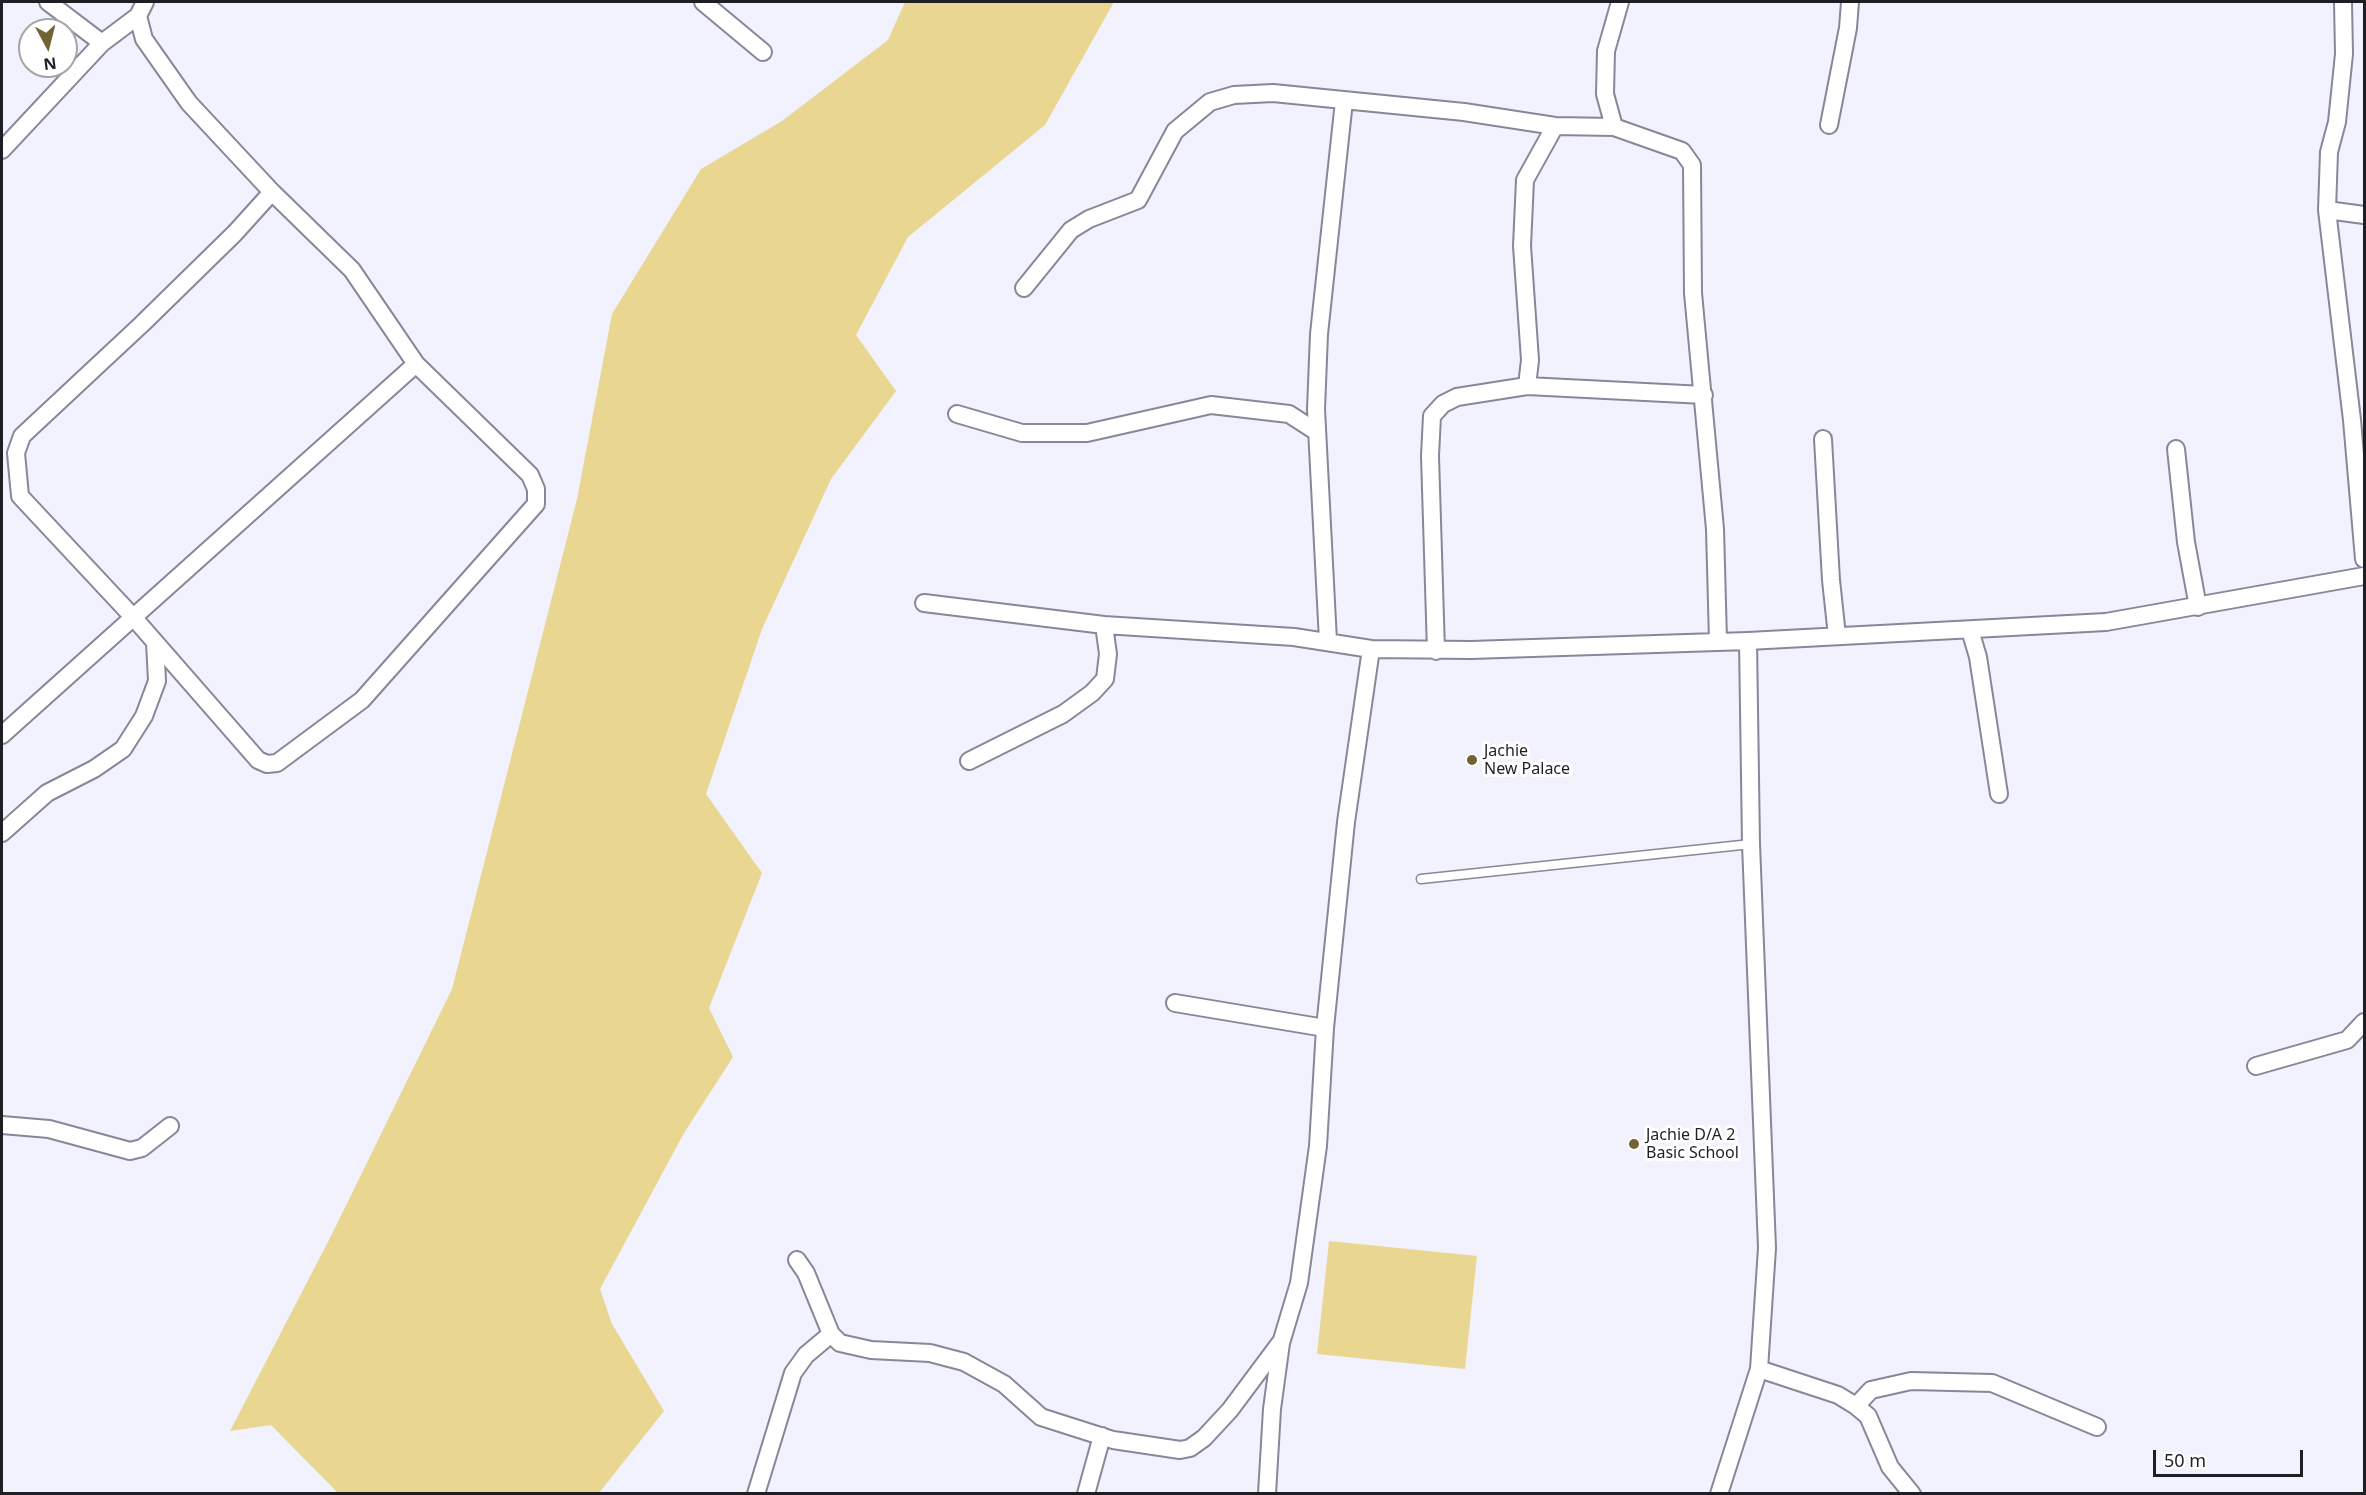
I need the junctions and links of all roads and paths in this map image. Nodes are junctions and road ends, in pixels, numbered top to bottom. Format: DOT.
graph roads {
  1 [pos="48,2"];
  2 [pos="703,2"];
  3 [pos="1620,2"];
  4 [pos="1850,2"];
  5 [pos="2343,2"];
  6 [pos="141,9"];
  7 [pos="102,43"];
  8 [pos="763,52"];
  9 [pos="1344,101"];
  10 [pos="1829,125"];
  11 [pos="1555,126"];
  12 [pos="1614,127"];
  13 [pos="2,150"];
  14 [pos="272,192"];
  15 [pos="2327,210"];
  16 [pos="2364,215"];
  17 [pos="1024,288"];
  18 [pos="416,364"];
  19 [pos="1527,386"];
  20 [pos="1704,395"];
  21 [pos="957,414"];
  22 [pos="2358,419"];
  23 [pos="1317,432"];
  24 [pos="1823,439"];
  25 [pos="2175,449"];
  26 [pos="16,453"];
  27 [pos="2,463"];
  28 [pos="2364,559"];
  29 [pos="2364,576"];
  30 [pos="924,603"];
  31 [pos="2198,607"];
  32 [pos="135,618"];
  33 [pos="1104,625"];
  34 [pos="1970,630"];
  35 [pos="1838,636"];
  36 [pos="1328,641"];
  37 [pos="1748,641"];
  38 [pos="155,642"];
  39 [pos="1718,642"];
  40 [pos="1371,649"];
  41 [pos="1436,651"];
  42 [pos="2,735"];
  43 [pos="969,762"];
  44 [pos="2000,794"];
  45 [pos="2,833"];
  46 [pos="1751,844"];
  47 [pos="1421,879"];
  48 [pos="1175,1003"];
  49 [pos="2364,1022"];
  50 [pos="1325,1028"];
  51 [pos="2256,1066"];
  52 [pos="2,1125"];
  53 [pos="170,1126"];
  54 [pos="797,1260"];
  55 [pos="831,1334"];
  56 [pos="1281,1342"];
  57 [pos="1759,1369"];
  58 [pos="1856,1406"];
  59 [pos="2097,1427"];
  60 [pos="1102,1436"];
  61 [pos="756,1494"];
  62 [pos="1086,1494"];
  63 [pos="1267,1494"];
  64 [pos="1719,1494"];
  65 [pos="1912,1494"];
  1 -- 7 [label="street"];
  2 -- 8 [label="street"];
  3 -- 12 [label="street"];
  4 -- 10 [label="street"];
  5 -- 15 [label="street"];
  6 -- 7 [label="street"];
  6 -- 14 [label="street"];
  7 -- 13 [label="street"];
  9 -- 11 [label="street"];
  9 -- 17 [label="street"];
  9 -- 23 [label="street"];
  11 -- 12 [label="street"];
  11 -- 19 [label="street"];
  12 -- 20 [label="street"];
  14 -- 18 [label="street"];
  14 -- 26 [label="street"];
  15 -- 16 [label="street"];
  15 -- 22 [label="street"];
  18 -- 32 [label="street"];
  18 -- 38 [label="street"];
  19 -- 20 [label="street"];
  19 -- 41 [label="street"];
  20 -- 39 [label="street"];
  21 -- 23 [label="street"];
  22 -- 28 [label="street"];
  23 -- 36 [label="street"];
  24 -- 35 [label="street"];
  25 -- 31 [label="street"];
  26 -- 27 [label="street"];
  26 -- 32 [label="street"];
  29 -- 31 [label="street"];
  30 -- 33 [label="street"];
  31 -- 34 [label="street"];
  32 -- 38 [label="street"];
  32 -- 42 [label="street"];
  33 -- 36 [label="street"];
  33 -- 43 [label="street"];
  34 -- 35 [label="street"];
  34 -- 44 [label="street"];
  35 -- 37 [label="street"];
  36 -- 40 [label="street"];
  37 -- 39 [label="street"];
  37 -- 46 [label="street"];
  38 -- 45 [label="street"];
  39 -- 41 [label="street"];
  40 -- 41 [label="street"];
  40 -- 50 [label="street"];
  46 -- 47 [label="lane"];
  46 -- 57 [label="street"];
  48 -- 50 [label="street"];
  49 -- 51 [label="street"];
  50 -- 56 [label="street"];
  52 -- 53 [label="street"];
  54 -- 55 [label="street"];
  55 -- 60 [label="street"];
  55 -- 61 [label="street"];
  56 -- 60 [label="street"];
  56 -- 63 [label="street"];
  57 -- 58 [label="street"];
  57 -- 64 [label="street"];
  58 -- 59 [label="street"];
  58 -- 65 [label="street"];
  60 -- 62 [label="street"];
}
